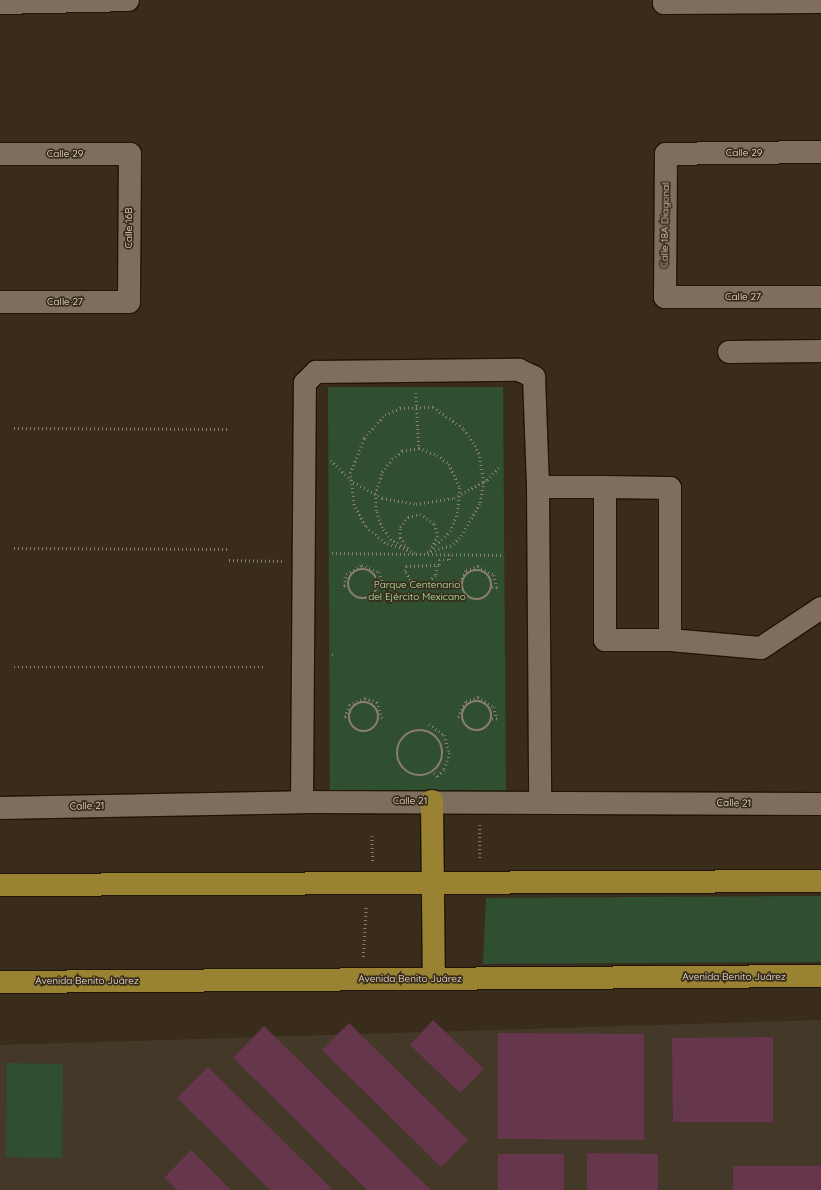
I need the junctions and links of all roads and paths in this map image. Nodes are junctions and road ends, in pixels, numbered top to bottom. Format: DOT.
graph roads {
  1 [pos="128,1"];
  2 [pos="664,2"];
  3 [pos="821,2"];
  4 [pos="0,4"];
  5 [pos="821,152"];
  6 [pos="0,154"];
  7 [pos="130,154"];
  8 [pos="666,154"];
  9 [pos="664,297"];
  10 [pos="821,297"];
  11 [pos="0,302"];
  12 [pos="129,302"];
  13 [pos="729,352"];
  14 [pos="821,352"];
  15 [pos="416,390"];
  16 [pos="417,408"];
  17 [pos="14,428"];
  18 [pos="228,429"];
  19 [pos="418,448"];
  20 [pos="331,460"];
  21 [pos="500,466"];
  22 [pos="350,480"];
  23 [pos="484,482"];
  24 [pos="538,486"];
  25 [pos="605,487"];
  26 [pos="375,494"];
  27 [pos="460,495"];
  28 [pos="14,548"];
  29 [pos="408,548"];
  30 [pos="432,548"];
  31 [pos="228,549"];
  32 [pos="411,551"];
  33 [pos="430,551"];
  34 [pos="332,553"];
  35 [pos="425,553"];
  36 [pos="415,554"];
  37 [pos="449,555"];
  38 [pos="501,555"];
  39 [pos="229,560"];
  40 [pos="285,561"];
  41 [pos="436,566"];
  42 [pos="382,584"];
  43 [pos="349,586"];
  44 [pos="458,586"];
  45 [pos="492,587"];
  46 [pos="821,608"];
  47 [pos="670,640"];
  48 [pos="14,667"];
  49 [pos="266,667"];
  50 [pos="350,717"];
  51 [pos="458,717"];
  52 [pos="492,719"];
  53 [pos="383,720"];
  54 [pos="429,724"];
  55 [pos="434,772"];
  56 [pos="432,801"];
  57 [pos="540,801"];
  58 [pos="302,802"];
  59 [pos="821,804"];
  60 [pos="0,808"];
  61 [pos="480,823"];
  62 [pos="372,836"];
  63 [pos="373,861"];
  64 [pos="480,861"];
  65 [pos="821,881"];
  66 [pos="434,883"];
  67 [pos="0,885"];
  68 [pos="366,901"];
  69 [pos="363,960"];
  70 [pos="821,976"];
  71 [pos="434,978"];
  72 [pos="0,982"];
  1 -- 4 [label="street"];
  2 -- 3 [label="street"];
  5 -- 8 [label="street, Calle 29"];
  6 -- 7 [label="street, Calle 29"];
  7 -- 12 [label="street, Calle 16B"];
  8 -- 9 [label="street, Calle 18A Diagonal"];
  9 -- 10 [label="street, Calle 27"];
  11 -- 12 [label="street, Calle 27"];
  13 -- 14 [label="street"];
  15 -- 16 [label="path"];
  16 -- 19 [label="path"];
  16 -- 22 [label="path"];
  16 -- 23 [label="path"];
  17 -- 18 [label="path"];
  19 -- 26 [label="path"];
  19 -- 27 [label="path"];
  20 -- 22 [label="path"];
  21 -- 23 [label="path"];
  22 -- 26 [label="path"];
  22 -- 36 [label="path"];
  23 -- 27 [label="path"];
  23 -- 35 [label="path"];
  24 -- 25 [label="street"];
  24 -- 57 [label="street"];
  24 -- 58 [label="street"];
  25 -- 47 [label="street"];
  25 -- 47 [label="street"];
  26 -- 27 [label="path"];
  26 -- 32 [label="path"];
  27 -- 33 [label="path"];
  28 -- 31 [label="path"];
  29 -- 30 [label="path"];
  34 -- 37 [label="path"];
  37 -- 38 [label="path"];
  37 -- 41 [label="path"];
  39 -- 40 [label="path"];
  41 -- 41 [label="path"];
  42 -- 43 [label="path"];
  43 -- 43 [label="path"];
  44 -- 45 [label="path"];
  45 -- 45 [label="path"];
  46 -- 47 [label="street"];
  48 -- 49 [label="path"];
  50 -- 50 [label="path"];
  50 -- 53 [label="path"];
  51 -- 52 [label="path"];
  52 -- 52 [label="path"];
  54 -- 55 [label="path"];
  55 -- 55 [label="path"];
  56 -- 57 [label="street, Calle 21"];
  56 -- 58 [label="street, Calle 21"];
  56 -- 66 [label="main road"];
  57 -- 59 [label="street, Calle 21"];
  58 -- 60 [label="street, Calle 21"];
  61 -- 64 [label="path"];
  62 -- 63 [label="path"];
  65 -- 66 [label="main road"];
  66 -- 67 [label="main road"];
  66 -- 71 [label="main road"];
  68 -- 69 [label="path"];
  70 -- 71 [label="main road, Avenida Benito Juárez"];
  71 -- 72 [label="main road, Avenida Benito Juárez"];
}
